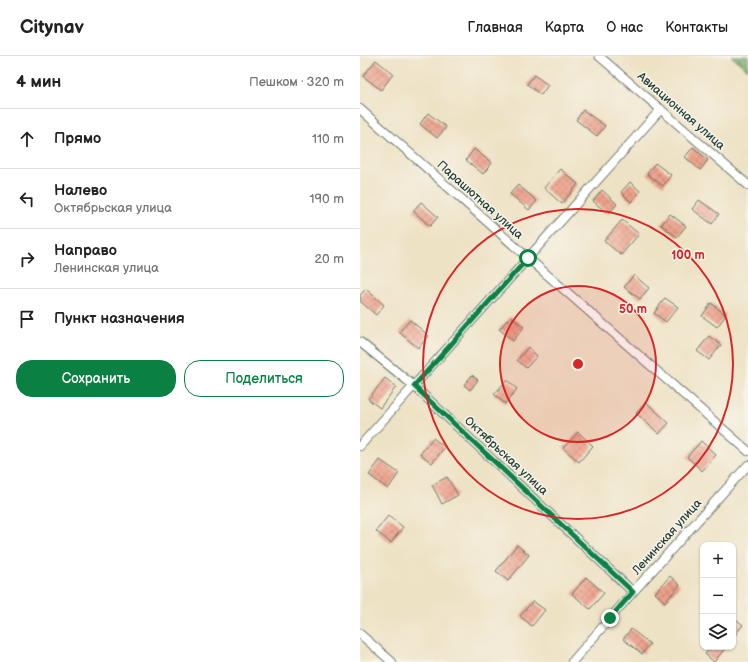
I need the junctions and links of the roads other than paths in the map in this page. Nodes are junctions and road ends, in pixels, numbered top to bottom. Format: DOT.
graph roads {
  1 [pos="599,56"];
  2 [pos="661,108"];
  3 [pos="360,109"];
  4 [pos="748,185"];
  5 [pos="528,258"];
  6 [pos="360,342"];
  7 [pos="414,386"];
  8 [pos="360,446"];
  9 [pos="748,451"];
  10 [pos="748,465"];
  11 [pos="633,592"];
  12 [pos="360,634"];
  13 [pos="392,662"];
  14 [pos="572,662"];
  1 -- 2 [label="street, Авиационная улица"];
  2 -- 4 [label="street, Авиационная улица"];
  2 -- 5 [label="street"];
  3 -- 5 [label="street, Парашютная улица"];
  5 -- 7 [label="street"];
  5 -- 9 [label="street, Парашютная улица"];
  6 -- 7 [label="street, Октябрьская улица"];
  7 -- 8 [label="street"];
  7 -- 11 [label="street, Октябрьская улица"];
  10 -- 11 [label="street, Ленинская улица"];
  11 -- 14 [label="street, Ленинская улица"];
  12 -- 13 [label="street"];
}
